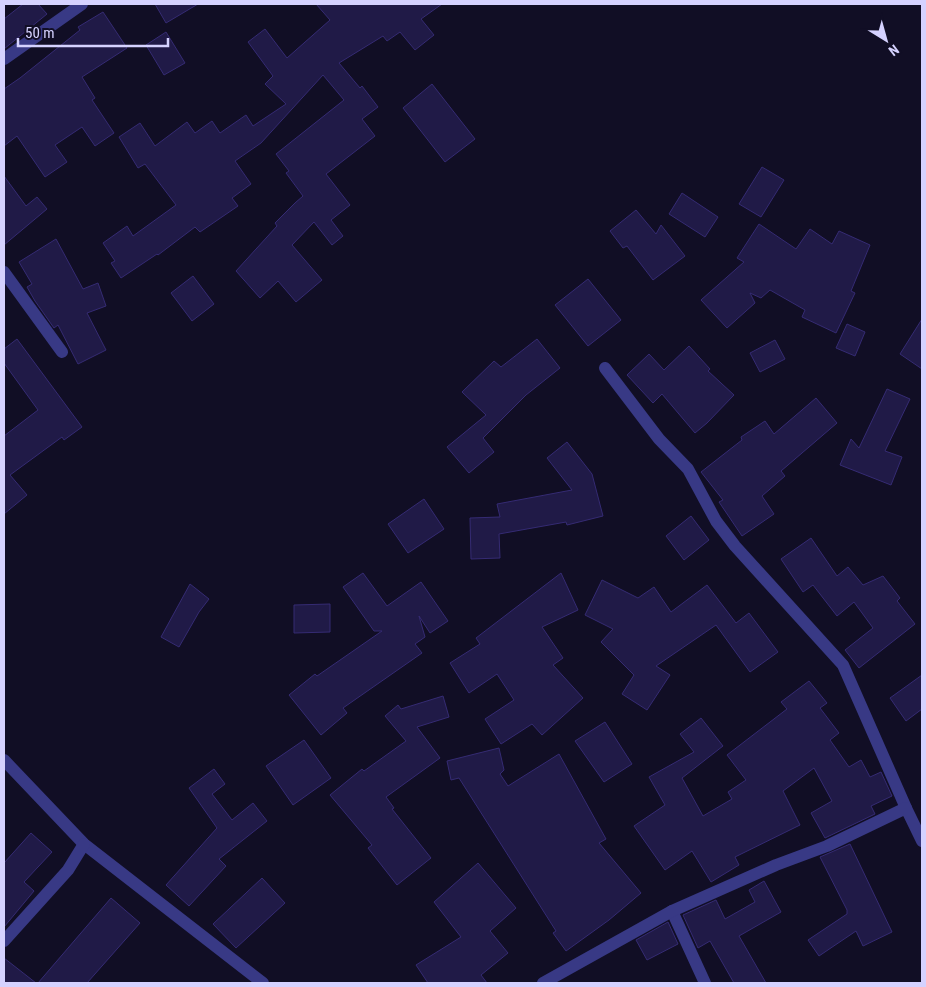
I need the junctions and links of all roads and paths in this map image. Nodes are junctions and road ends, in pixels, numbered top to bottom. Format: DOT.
graph roads {
  1 [pos="82,4"];
  2 [pos="4,59"];
  3 [pos="4,272"];
  4 [pos="62,352"];
  5 [pos="605,368"];
  6 [pos="4,760"];
  7 [pos="906,808"];
  8 [pos="922,840"];
  9 [pos="84,844"];
  10 [pos="672,911"];
  11 [pos="4,941"];
  12 [pos="263,983"];
  13 [pos="543,983"];
  14 [pos="704,983"];
  1 -- 2 [label="street"];
  3 -- 4 [label="street"];
  5 -- 7 [label="street"];
  6 -- 9 [label="street"];
  7 -- 8 [label="street"];
  7 -- 10 [label="street"];
  9 -- 11 [label="street"];
  9 -- 12 [label="street"];
  10 -- 13 [label="street"];
  10 -- 14 [label="street"];
}
